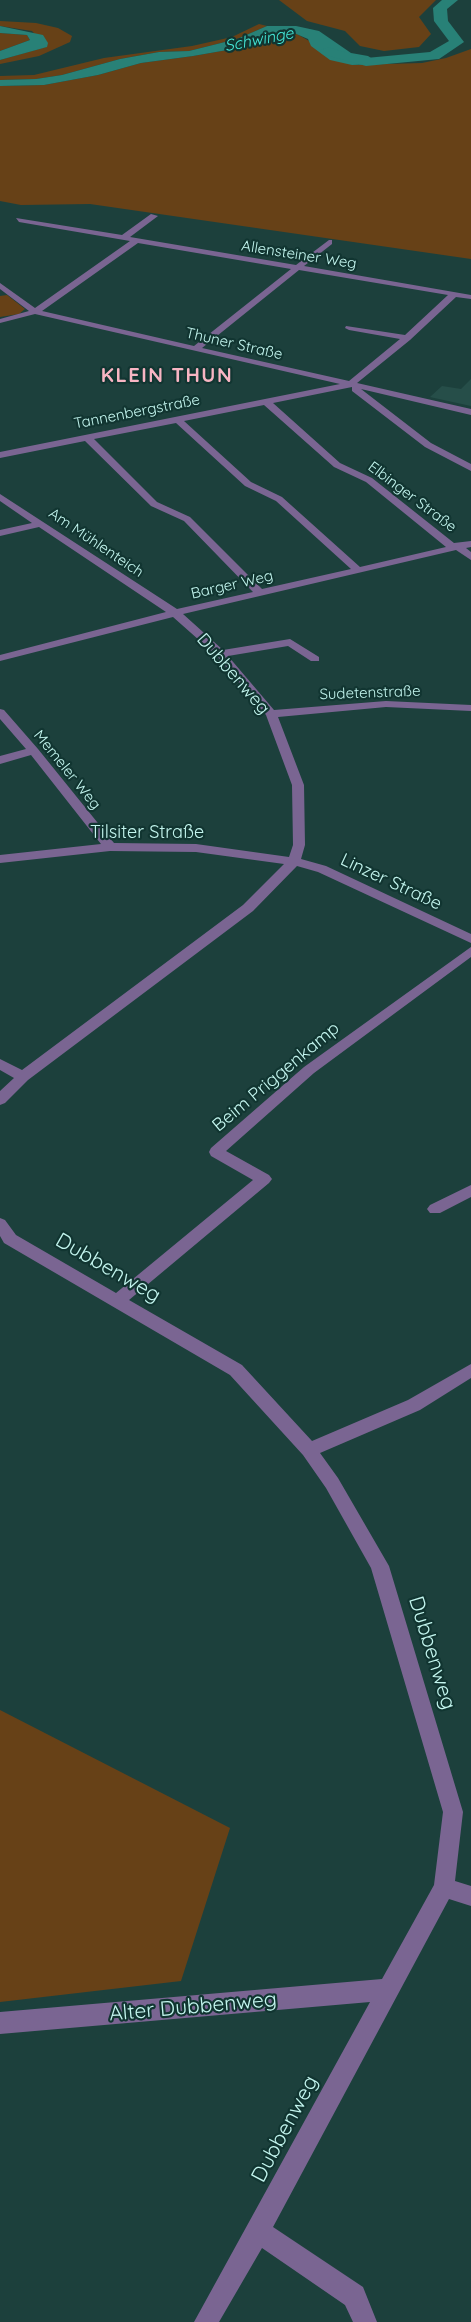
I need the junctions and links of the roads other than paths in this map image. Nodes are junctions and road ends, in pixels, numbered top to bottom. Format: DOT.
graph roads {
  1 [pos="154,216"];
  2 [pos="19,220"];
  3 [pos="122,239"];
  4 [pos="135,241"];
  5 [pos="329,243"];
  6 [pos="297,268"];
  7 [pos="0,285"];
  8 [pos="454,294"];
  9 [pos="471,297"];
  10 [pos="35,312"];
  11 [pos="0,321"];
  12 [pos="349,328"];
  13 [pos="407,338"];
  14 [pos="195,349"];
  15 [pos="350,385"];
  16 [pos="266,402"];
  17 [pos="471,412"];
  18 [pos="177,419"];
  19 [pos="87,437"];
  20 [pos="0,455"];
  21 [pos="471,468"];
  22 [pos="0,497"];
  23 [pos="41,524"];
  24 [pos="0,533"];
  25 [pos="471,544"];
  26 [pos="458,547"];
  27 [pos="471,557"];
  28 [pos="358,570"];
  29 [pos="260,594"];
  30 [pos="175,614"];
  31 [pos="221,654"];
  32 [pos="0,658"];
  33 [pos="315,660"];
  34 [pos="471,708"];
  35 [pos="0,712"];
  36 [pos="270,714"];
  37 [pos="34,751"];
  38 [pos="0,759"];
  39 [pos="110,848"];
  40 [pos="0,860"];
  41 [pos="294,861"];
  42 [pos="471,939"];
  43 [pos="471,951"];
  44 [pos="0,1064"];
  45 [pos="23,1077"];
  46 [pos="0,1100"];
  47 [pos="471,1190"];
  48 [pos="435,1209"];
  49 [pos="0,1224"];
  50 [pos="117,1301"];
  51 [pos="471,1370"];
  52 [pos="309,1450"];
  53 [pos="444,1887"];
  54 [pos="471,1896"];
  55 [pos="386,1990"];
  56 [pos="0,2023"];
  57 [pos="258,2231"];
  58 [pos="206,2322"];
  59 [pos="365,2322"];
  1 -- 3 [label="street"];
  2 -- 3 [label="street, Allensteiner Weg"];
  3 -- 4 [label="street, Allensteiner Weg"];
  4 -- 6 [label="street, Allensteiner Weg"];
  4 -- 10 [label="street"];
  5 -- 6 [label="street"];
  6 -- 8 [label="street, Allensteiner Weg"];
  6 -- 14 [label="street"];
  7 -- 10 [label="street, Thuner Straße"];
  8 -- 9 [label="street, Allensteiner Weg"];
  8 -- 13 [label="street"];
  10 -- 11 [label="street"];
  10 -- 14 [label="street, Thuner Straße"];
  12 -- 13 [label="street"];
  13 -- 15 [label="street"];
  14 -- 15 [label="street, Thuner Straße"];
  15 -- 16 [label="street, Tannenbergstraße"];
  15 -- 17 [label="street, Thuner Straße"];
  15 -- 21 [label="street"];
  16 -- 18 [label="street, Tannenbergstraße"];
  16 -- 26 [label="street, Elbinger Straße"];
  18 -- 19 [label="street, Tannenbergstraße"];
  18 -- 28 [label="street"];
  19 -- 20 [label="street, Tannenbergstraße"];
  19 -- 29 [label="street"];
  22 -- 23 [label="street, Am Mühlenteich"];
  23 -- 24 [label="street"];
  23 -- 30 [label="street, Am Mühlenteich"];
  25 -- 26 [label="street, Barger Weg"];
  26 -- 27 [label="street, Elbinger Straße"];
  26 -- 28 [label="street, Barger Weg"];
  28 -- 29 [label="street, Barger Weg"];
  29 -- 30 [label="street, Barger Weg"];
  30 -- 31 [label="street, Dubbenweg"];
  30 -- 32 [label="street, Barger Weg"];
  31 -- 33 [label="street"];
  31 -- 36 [label="street, Dubbenweg"];
  34 -- 36 [label="street, Sudetenstraße"];
  35 -- 37 [label="street, Memeler Weg"];
  36 -- 41 [label="street, Dubbenweg"];
  37 -- 38 [label="street"];
  37 -- 39 [label="street, Memeler Weg"];
  39 -- 40 [label="street, Tilsiter Straße"];
  39 -- 41 [label="street, Tilsiter Straße"];
  41 -- 42 [label="street, Linzer Straße"];
  41 -- 45 [label="street"];
  43 -- 50 [label="street, Beim Priggenkamp"];
  44 -- 45 [label="street"];
  45 -- 46 [label="street"];
  47 -- 48 [label="street"];
  49 -- 50 [label="street, Dubbenweg"];
  50 -- 52 [label="street, Dubbenweg"];
  51 -- 52 [label="street"];
  52 -- 53 [label="street, Dubbenweg"];
  53 -- 54 [label="street"];
  53 -- 55 [label="street, Dubbenweg"];
  55 -- 56 [label="street, Alter Dubbenweg"];
  55 -- 57 [label="street, Dubbenweg"];
  57 -- 58 [label="street, Dubbenweg"];
  57 -- 59 [label="street"];
}
